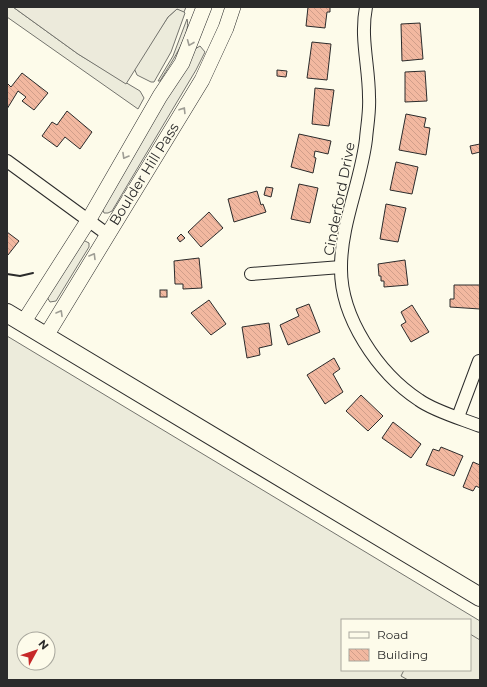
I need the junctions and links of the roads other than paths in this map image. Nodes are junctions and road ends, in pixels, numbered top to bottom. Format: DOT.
graph roads {
  1 [pos="204,7"];
  2 [pos="233,7"];
  3 [pos="366,7"];
  4 [pos="7,161"];
  5 [pos="88,221"];
  6 [pos="107,234"];
  7 [pos="341,267"];
  8 [pos="252,274"];
  9 [pos="7,313"];
  10 [pos="23,323"];
  11 [pos="46,336"];
  12 [pos="479,361"];
  13 [pos="458,417"];
  14 [pos="480,426"];
  15 [pos="480,597"];
  1 -- 5 [label="street, Boulder Hill Pass, one-way"];
  6 -- 2 [label="street, Boulder Hill Pass, one-way"];
  3 -- 7 [label="street, Cinderford Drive"];
  4 -- 5 [label="street"];
  5 -- 6 [label="street"];
  5 -- 10 [label="street, Boulder Hill Pass"];
  11 -- 6 [label="street, Boulder Hill Pass, one-way"];
  7 -- 8 [label="street"];
  7 -- 13 [label="street, Cinderford Drive"];
  9 -- 10 [label="main road"];
  10 -- 11 [label="main road"];
  11 -- 15 [label="main road"];
  12 -- 13 [label="street"];
  13 -- 14 [label="street, Cinderford Drive"];
}
